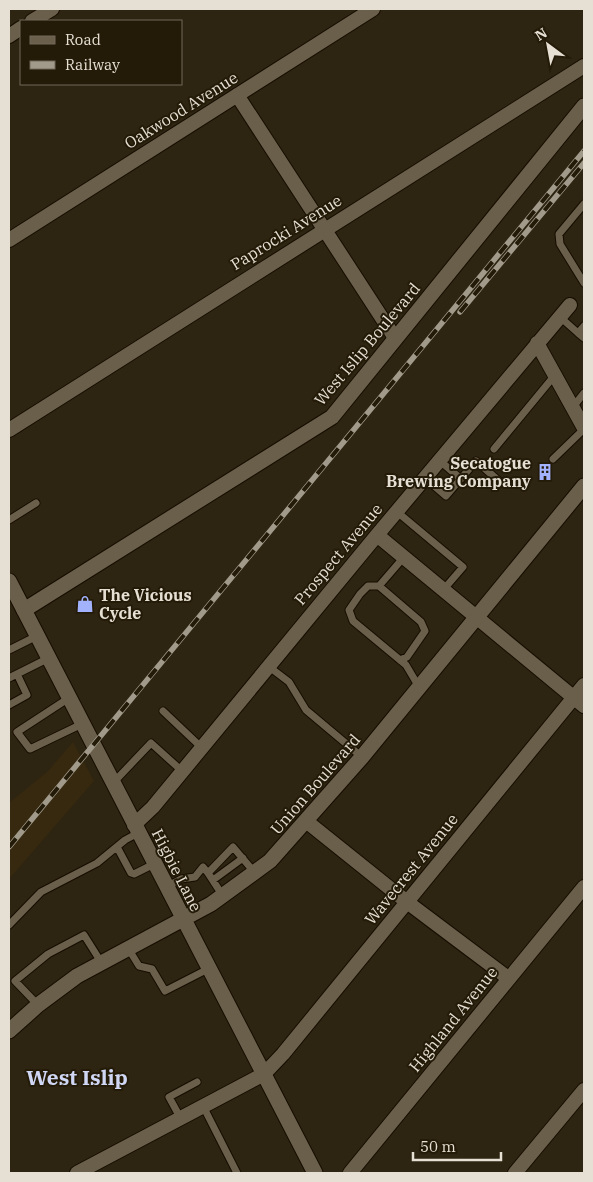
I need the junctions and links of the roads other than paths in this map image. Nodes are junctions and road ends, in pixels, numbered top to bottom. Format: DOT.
graph roads {
  1 [pos="373,9"];
  2 [pos="47,10"];
  3 [pos="33,20"];
  4 [pos="20,29"];
  5 [pos="9,36"];
  6 [pos="584,66"];
  7 [pos="237,95"];
  8 [pos="584,106"];
  9 [pos="584,204"];
  10 [pos="324,228"];
  11 [pos="9,240"];
  12 [pos="584,282"];
  13 [pos="570,305"];
  14 [pos="560,317"];
  15 [pos="584,326"];
  16 [pos="581,336"];
  17 [pos="395,338"];
  18 [pos="537,343"];
  19 [pos="555,375"];
  20 [pos="584,393"];
  21 [pos="573,408"];
  22 [pos="584,429"];
  23 [pos="9,430"];
  24 [pos="494,449"];
  25 [pos="553,459"];
  26 [pos="439,460"];
  27 [pos="425,478"];
  28 [pos="461,479"];
  29 [pos="498,481"];
  30 [pos="584,486"];
  31 [pos="36,503"];
  32 [pos="396,511"];
  33 [pos="9,520"];
  34 [pos="377,534"];
  35 [pos="404,557"];
  36 [pos="9,581"];
  37 [pos="379,586"];
  38 [pos="444,589"];
  39 [pos="24,610"];
  40 [pos="476,616"];
  41 [pos="37,636"];
  42 [pos="9,650"];
  43 [pos="49,658"];
  44 [pos="400,660"];
  45 [pos="268,665"];
  46 [pos="17,674"];
  47 [pos="9,678"];
  48 [pos="584,685"];
  49 [pos="419,687"];
  50 [pos="69,698"];
  51 [pos="579,702"];
  52 [pos="9,704"];
  53 [pos="163,711"];
  54 [pos="82,724"];
  55 [pos="201,746"];
  56 [pos="362,757"];
  57 [pos="182,771"];
  58 [pos="113,784"];
  59 [pos="306,821"];
  60 [pos="136,829"];
  61 [pos="117,847"];
  62 [pos="243,858"];
  63 [pos="154,864"];
  64 [pos="208,872"];
  65 [pos="255,873"];
  66 [pos="213,880"];
  67 [pos="166,887"];
  68 [pos="584,887"];
  69 [pos="223,896"];
  70 [pos="408,902"];
  71 [pos="182,920"];
  72 [pos="9,925"];
  73 [pos="128,948"];
  74 [pos="101,962"];
  75 [pos="208,969"];
  76 [pos="9,975"];
  77 [pos="508,978"];
  78 [pos="15,981"];
  79 [pos="38,1005"];
  80 [pos="9,1031"];
  81 [pos="264,1074"];
  82 [pos="196,1082"];
  83 [pos="584,1090"];
  84 [pos="204,1108"];
  85 [pos="181,1119"];
  86 [pos="77,1173"];
  87 [pos="237,1173"];
  88 [pos="315,1173"];
  89 [pos="350,1173"];
  90 [pos="515,1173"];
  1 -- 7 [label="street, Oakwood Avenue"];
  2 -- 3 [label="street"];
  4 -- 5 [label="street"];
  6 -- 10 [label="street, Paprocki Avenue"];
  7 -- 10 [label="street"];
  7 -- 11 [label="street, Oakwood Avenue"];
  8 -- 17 [label="main road, West Islip Boulevard"];
  9 -- 12 [label="lane"];
  10 -- 17 [label="street"];
  10 -- 23 [label="street, Paprocki Avenue"];
  13 -- 14 [label="street, Prospect Avenue"];
  14 -- 16 [label="lane"];
  14 -- 18 [label="street, Prospect Avenue"];
  15 -- 16 [label="lane"];
  17 -- 39 [label="main road, West Islip Boulevard"];
  18 -- 19 [label="street"];
  18 -- 26 [label="street, Prospect Avenue"];
  19 -- 21 [label="street"];
  19 -- 24 [label="lane"];
  20 -- 21 [label="lane"];
  21 -- 22 [label="street"];
  22 -- 25 [label="lane"];
  26 -- 27 [label="street, Prospect Avenue"];
  26 -- 28 [label="lane"];
  27 -- 28 [label="lane"];
  27 -- 32 [label="street, Prospect Avenue"];
  28 -- 29 [label="lane"];
  30 -- 40 [label="main road, Union Boulevard"];
  31 -- 33 [label="lane"];
  32 -- 34 [label="street, Prospect Avenue"];
  32 -- 38 [label="lane"];
  34 -- 35 [label="street"];
  34 -- 45 [label="street, Prospect Avenue"];
  35 -- 37 [label="lane"];
  35 -- 38 [label="street"];
  36 -- 39 [label="main road, Higbie Lane"];
  37 -- 44 [label="lane"];
  37 -- 44 [label="lane"];
  38 -- 40 [label="street"];
  39 -- 41 [label="main road, Higbie Lane"];
  40 -- 49 [label="main road, Union Boulevard"];
  40 -- 51 [label="street"];
  41 -- 42 [label="lane"];
  41 -- 43 [label="main road, Higbie Lane"];
  43 -- 46 [label="lane"];
  43 -- 50 [label="main road, Higbie Lane"];
  44 -- 49 [label="lane"];
  45 -- 55 [label="street, Prospect Avenue"];
  45 -- 56 [label="lane"];
  46 -- 47 [label="lane"];
  46 -- 52 [label="lane"];
  48 -- 51 [label="street, Wavecrest Avenue"];
  49 -- 56 [label="main road, Union Boulevard"];
  50 -- 54 [label="main road, Higbie Lane"];
  50 -- 54 [label="lane"];
  51 -- 70 [label="street, Wavecrest Avenue"];
  53 -- 55 [label="lane"];
  54 -- 58 [label="main road, Higbie Lane"];
  55 -- 57 [label="street, Prospect Avenue"];
  56 -- 59 [label="main road, Union Boulevard"];
  57 -- 58 [label="lane"];
  57 -- 60 [label="street, Prospect Avenue"];
  58 -- 60 [label="main road, Higbie Lane"];
  59 -- 65 [label="main road, Union Boulevard"];
  59 -- 70 [label="street"];
  60 -- 61 [label="lane"];
  60 -- 63 [label="main road, Higbie Lane"];
  61 -- 63 [label="lane"];
  61 -- 72 [label="lane"];
  62 -- 64 [label="lane"];
  62 -- 65 [label="lane"];
  62 -- 66 [label="lane"];
  63 -- 67 [label="main road, Higbie Lane"];
  64 -- 66 [label="lane"];
  64 -- 67 [label="lane"];
  65 -- 69 [label="main road, Union Boulevard"];
  66 -- 69 [label="lane"];
  67 -- 71 [label="main road, Higbie Lane"];
  68 -- 77 [label="street, Highland Avenue"];
  69 -- 71 [label="main road, Union Boulevard"];
  70 -- 77 [label="street"];
  70 -- 81 [label="street, Wavecrest Avenue"];
  71 -- 73 [label="main road, Union Boulevard"];
  71 -- 75 [label="main road, Higbie Lane"];
  73 -- 74 [label="main road, Union Boulevard"];
  73 -- 75 [label="lane"];
  74 -- 78 [label="lane"];
  74 -- 79 [label="main road, Union Boulevard"];
  75 -- 81 [label="main road, Higbie Lane"];
  76 -- 78 [label="lane"];
  77 -- 89 [label="street, Highland Avenue"];
  78 -- 79 [label="lane"];
  79 -- 80 [label="main road, Union Boulevard"];
  81 -- 84 [label="street, Wavecrest Avenue"];
  81 -- 88 [label="main road, Higbie Lane"];
  82 -- 85 [label="lane"];
  83 -- 90 [label="street"];
  84 -- 85 [label="street, Wavecrest Avenue"];
  84 -- 87 [label="lane"];
  85 -- 86 [label="street, Wavecrest Avenue"];
}
